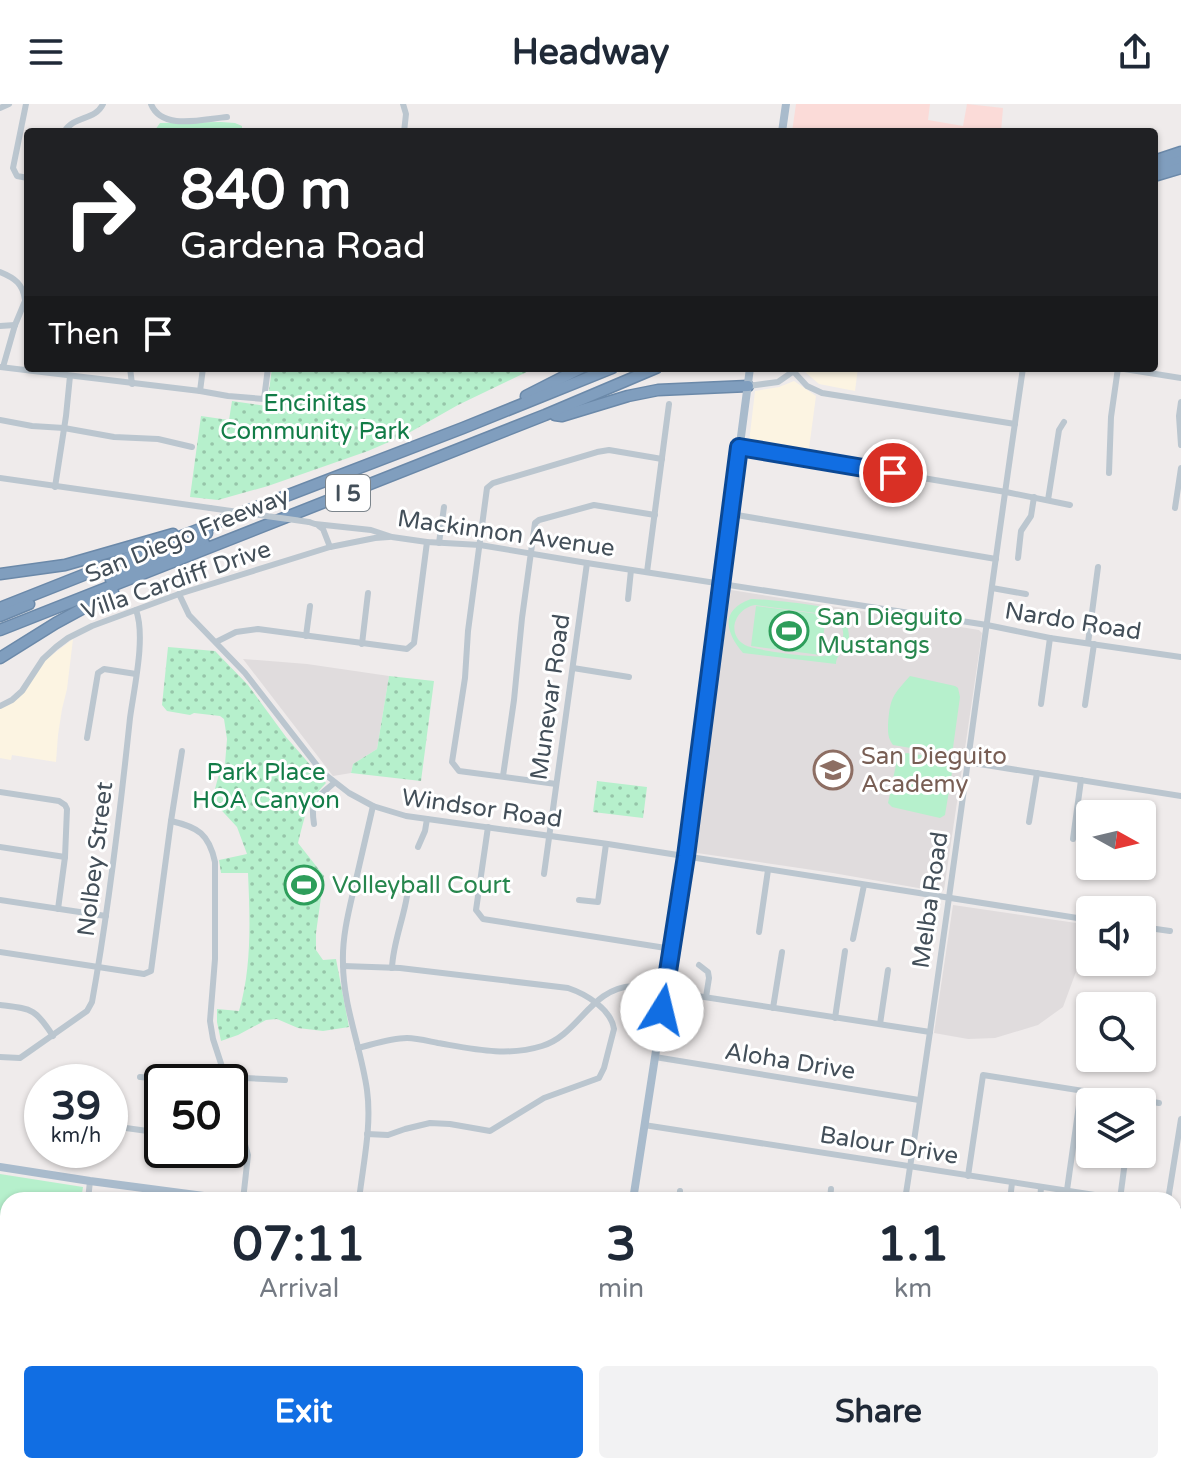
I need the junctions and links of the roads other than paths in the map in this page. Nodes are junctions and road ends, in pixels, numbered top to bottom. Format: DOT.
graph roads {
  1 [pos="9,104"];
  2 [pos="26,104"];
  3 [pos="103,104"];
  4 [pos="151,104"];
  5 [pos="403,104"];
  6 [pos="786,104"];
  7 [pos="0,108"];
  8 [pos="227,117"];
  9 [pos="67,128"];
  10 [pos="404,128"];
  11 [pos="783,128"];
  12 [pos="1181,149"];
  13 [pos="1158,153"];
  14 [pos="1158,159"];
  15 [pos="1181,161"];
  16 [pos="1158,168"];
  17 [pos="1181,168"];
  18 [pos="1158,175"];
  19 [pos="24,178"];
  20 [pos="0,272"];
  21 [pos="24,292"];
  22 [pos="24,305"];
  23 [pos="15,325"];
  24 [pos="0,326"];
  25 [pos="2,367"];
  26 [pos="24,370"];
  27 [pos="40,372"];
  28 [pos="130,372"];
  29 [pos="202,372"];
  30 [pos="267,372"];
  31 [pos="573,372"];
  32 [pos="602,372"];
  33 [pos="647,372"];
  34 [pos="751,372"];
  35 [pos="793,372"];
  36 [pos="797,372"];
  37 [pos="1022,372"];
  38 [pos="1117,372"];
  39 [pos="1143,372"];
  40 [pos="70,376"];
  41 [pos="1181,378"];
  42 [pos="132,384"];
  43 [pos="753,385"];
  44 [pos="567,386"];
  45 [pos="200,391"];
  46 [pos="1181,402"];
  47 [pos="575,403"];
  48 [pos="669,404"];
  49 [pos="545,415"];
  50 [pos="0,420"];
  51 [pos="1064,422"];
  52 [pos="1015,424"];
  53 [pos="64,428"];
  54 [pos="463,428"];
  55 [pos="1181,445"];
  56 [pos="192,447"];
  57 [pos="739,447"];
  58 [pos="662,459"];
  59 [pos="1181,468"];
  60 [pos="1109,473"];
  61 [pos="0,478"];
  62 [pos="55,487"];
  63 [pos="1006,492"];
  64 [pos="1034,497"];
  65 [pos="1048,500"];
  66 [pos="1070,505"];
  67 [pos="444,507"];
  68 [pos="1175,508"];
  69 [pos="731,514"];
  70 [pos="655,515"];
  71 [pos="312,523"];
  72 [pos="187,534"];
  73 [pos="392,537"];
  74 [pos="427,542"];
  75 [pos="439,543"];
  76 [pos="480,545"];
  77 [pos="330,547"];
  78 [pos="532,554"];
  79 [pos="1018,558"];
  80 [pos="996,559"];
  81 [pos="587,563"];
  82 [pos="1098,567"];
  83 [pos="631,570"];
  84 [pos="150,572"];
  85 [pos="647,572"];
  86 [pos="0,574"];
  87 [pos="721,584"];
  88 [pos="992,588"];
  89 [pos="368,593"];
  90 [pos="179,594"];
  91 [pos="1026,594"];
  92 [pos="628,599"];
  93 [pos="310,606"];
  94 [pos="0,608"];
  95 [pos="136,610"];
  96 [pos="0,616"];
  97 [pos="0,623"];
  98 [pos="987,625"];
  99 [pos="0,630"];
  100 [pos="306,636"];
  101 [pos="1050,638"];
  102 [pos="216,642"];
  103 [pos="362,644"];
  104 [pos="1091,644"];
  105 [pos="1181,657"];
  106 [pos="0,658"];
  107 [pos="573,668"];
  108 [pos="136,674"];
  109 [pos="629,677"];
  110 [pos="1041,704"];
  111 [pos="1085,705"];
  112 [pos="0,706"];
  113 [pos="87,738"];
  114 [pos="182,751"];
  115 [pos="967,762"];
  116 [pos="1037,773"];
  117 [pos="503,776"];
  118 [pos="1081,780"];
  119 [pos="334,783"];
  120 [pos="556,784"];
  121 [pos="0,792"];
  122 [pos="1181,796"];
  123 [pos="373,806"];
  124 [pos="427,819"];
  125 [pos="171,821"];
  126 [pos="1029,822"];
  127 [pos="314,824"];
  128 [pos="488,827"];
  129 [pos="550,836"];
  130 [pos="1073,839"];
  131 [pos="606,844"];
  132 [pos="0,847"];
  133 [pos="418,847"];
  134 [pos="686,856"];
  135 [pos="65,857"];
  136 [pos="768,870"];
  137 [pos="544,874"];
  138 [pos="864,885"];
  139 [pos="407,896"];
  140 [pos="948,899"];
  141 [pos="0,900"];
  142 [pos="579,900"];
  143 [pos="58,909"];
  144 [pos="106,916"];
  145 [pos="1076,918"];
  146 [pos="1156,929"];
  147 [pos="1170,931"];
  148 [pos="759,932"];
  149 [pos="853,939"];
  150 [pos="672,949"];
  151 [pos="845,951"];
  152 [pos="0,952"];
  153 [pos="782,952"];
  154 [pos="699,965"];
  155 [pos="343,966"];
  156 [pos="99,967"];
  157 [pos="392,968"];
  158 [pos="888,970"];
  159 [pos="665,991"];
  160 [pos="706,997"];
  161 [pos="595,1003"];
  162 [pos="0,1005"];
  163 [pos="773,1008"];
  164 [pos="835,1018"];
  165 [pos="880,1024"];
  166 [pos="930,1032"];
  167 [pos="53,1036"];
  168 [pos="358,1048"];
  169 [pos="0,1057"];
  170 [pos="655,1057"];
  171 [pos="221,1064"];
  172 [pos="140,1077"];
  173 [pos="144,1077"];
  174 [pos="248,1078"];
  175 [pos="285,1080"];
  176 [pos="1076,1090"];
  177 [pos="919,1100"];
  178 [pos="1156,1103"];
  179 [pos="1159,1103"];
  180 [pos="1180,1115"];
  181 [pos="644,1125"];
  182 [pos="1076,1126"];
  183 [pos="367,1134"];
  184 [pos="910,1165"];
  185 [pos="0,1167"];
  186 [pos="247,1168"];
  187 [pos="1125,1168"];
  188 [pos="968,1176"];
  189 [pos="90,1181"];
  190 [pos="1012,1183"];
  191 [pos="1041,1188"];
  192 [pos="831,1189"];
  193 [pos="1067,1190"];
  194 [pos="89,1192"];
  195 [pos="173,1192"];
  196 [pos="244,1192"];
  197 [pos="360,1192"];
  198 [pos="634,1192"];
  199 [pos="831,1192"];
  200 [pos="906,1192"];
  201 [pos="1011,1192"];
  202 [pos="1041,1192"];
  203 [pos="1079,1192"];
  204 [pos="1123,1192"];
  205 [pos="1169,1192"];
  1 -- 7 [label="street"];
  2 -- 19 [label="street"];
  3 -- 9 [label="street"];
  4 -- 8 [label="street"];
  5 -- 10 [label="street"];
  6 -- 11 [label="main road"];
  12 -- 13 [label="highway"];
  12 -- 14 [label="highway"];
  15 -- 16 [label="highway"];
  17 -- 18 [label="highway"];
  20 -- 21 [label="street"];
  22 -- 23 [label="street"];
  23 -- 24 [label="street"];
  23 -- 25 [label="street"];
  25 -- 26 [label="street"];
  27 -- 40 [label="street"];
  28 -- 42 [label="street"];
  29 -- 45 [label="street"];
  30 -- 45 [label="street"];
  31 -- 54 [label="highway"];
  32 -- 44 [label="highway, San Diego Freeway / I 5"];
  33 -- 47 [label="highway, San Diego Freeway / I 5"];
  34 -- 43 [label="main road"];
  35 -- 43 [label="street"];
  36 -- 52 [label="street"];
  37 -- 52 [label="street, Melba Road"];
  38 -- 60 [label="street"];
  39 -- 41 [label="street"];
  40 -- 42 [label="street"];
  40 -- 53 [label="street"];
  42 -- 45 [label="street"];
  43 -- 49 [label="highway"];
  43 -- 57 [label="main road"];
  44 -- 54 [label="highway, San Diego Freeway / I 5"];
  44 -- 96 [label="highway"];
  46 -- 55 [label="street"];
  47 -- 49 [label="highway, San Diego Freeway / I 5"];
  47 -- 97 [label="highway"];
  48 -- 58 [label="street"];
  49 -- 84 [label="highway, San Diego Freeway / I 5"];
  50 -- 53 [label="street"];
  51 -- 65 [label="street"];
  52 -- 63 [label="street, Melba Road"];
  53 -- 56 [label="street"];
  53 -- 62 [label="street"];
  54 -- 72 [label="highway, San Diego Freeway / I 5"];
  57 -- 63 [label="street"];
  57 -- 69 [label="main road"];
  58 -- 70 [label="street"];
  58 -- 76 [label="street"];
  59 -- 68 [label="street"];
  61 -- 62 [label="street, Mackinnon Avenue"];
  62 -- 71 [label="street, Mackinnon Avenue, bridge"];
  63 -- 64 [label="street"];
  63 -- 80 [label="street, Melba Road"];
  64 -- 65 [label="street"];
  64 -- 79 [label="street"];
  65 -- 66 [label="street"];
  67 -- 75 [label="street"];
  69 -- 80 [label="street"];
  69 -- 87 [label="main road"];
  70 -- 78 [label="street"];
  70 -- 85 [label="street"];
  71 -- 73 [label="street, Mackinnon Avenue"];
  71 -- 77 [label="street"];
  72 -- 86 [label="highway"];
  72 -- 94 [label="highway, San Diego Freeway / I 5"];
  73 -- 74 [label="street, Mackinnon Avenue"];
  73 -- 77 [label="street, Villa Cardiff Drive"];
  74 -- 75 [label="street, Mackinnon Avenue"];
  74 -- 103 [label="street"];
  75 -- 76 [label="street, Mackinnon Avenue"];
  76 -- 78 [label="street, Mackinnon Avenue"];
  76 -- 117 [label="street"];
  77 -- 90 [label="street, Villa Cardiff Drive"];
  78 -- 81 [label="street, Mackinnon Avenue"];
  78 -- 117 [label="street"];
  80 -- 88 [label="street, Melba Road"];
  81 -- 83 [label="street, Mackinnon Avenue"];
  81 -- 107 [label="street, Munevar Road"];
  82 -- 104 [label="street"];
  83 -- 85 [label="street, Mackinnon Avenue"];
  83 -- 92 [label="street"];
  84 -- 99 [label="highway, San Diego Freeway / I 5"];
  84 -- 106 [label="highway"];
  85 -- 87 [label="street, Mackinnon Avenue"];
  87 -- 98 [label="street, Nardo Road"];
  87 -- 134 [label="main road"];
  88 -- 91 [label="street"];
  88 -- 98 [label="street, Melba Road"];
  89 -- 103 [label="street"];
  90 -- 95 [label="street, Villa Cardiff Drive"];
  90 -- 102 [label="street, Windsor Road"];
  93 -- 100 [label="street"];
  95 -- 108 [label="street, Nolbey Street"];
  95 -- 112 [label="street, Villa Cardiff Drive"];
  98 -- 101 [label="street, Nardo Road"];
  98 -- 115 [label="street, Melba Road"];
  100 -- 102 [label="street"];
  100 -- 103 [label="street"];
  101 -- 104 [label="street, Nardo Road"];
  101 -- 110 [label="street"];
  102 -- 119 [label="street, Windsor Road"];
  104 -- 105 [label="street, Nardo Road"];
  104 -- 111 [label="street"];
  107 -- 109 [label="street"];
  107 -- 120 [label="street, Munevar Road"];
  108 -- 113 [label="street"];
  108 -- 144 [label="street, Nolbey Street"];
  114 -- 125 [label="street"];
  115 -- 116 [label="street"];
  115 -- 140 [label="street, Melba Road"];
  116 -- 118 [label="street"];
  116 -- 126 [label="street"];
  117 -- 120 [label="street"];
  118 -- 122 [label="street"];
  118 -- 130 [label="street"];
  119 -- 123 [label="street, Windsor Road"];
  119 -- 127 [label="street"];
  120 -- 129 [label="street, Munevar Road"];
  121 -- 135 [label="street"];
  123 -- 124 [label="street, Windsor Road"];
  123 -- 155 [label="street"];
  124 -- 128 [label="street, Windsor Road"];
  124 -- 133 [label="street"];
  125 -- 156 [label="street"];
  125 -- 171 [label="street"];
  128 -- 129 [label="street, Windsor Road"];
  128 -- 150 [label="street"];
  129 -- 131 [label="street, Windsor Road"];
  129 -- 137 [label="street, Munevar Road"];
  131 -- 134 [label="street, Windsor Road"];
  131 -- 142 [label="street"];
  132 -- 135 [label="street"];
  134 -- 136 [label="street, Windsor Road"];
  134 -- 150 [label="main road"];
  135 -- 143 [label="street"];
  136 -- 138 [label="street, Windsor Road"];
  136 -- 148 [label="street"];
  138 -- 140 [label="street, Windsor Road"];
  138 -- 149 [label="street"];
  139 -- 157 [label="street"];
  140 -- 145 [label="street, Windsor Road"];
  140 -- 166 [label="street, Melba Road"];
  141 -- 143 [label="street"];
  143 -- 144 [label="street"];
  144 -- 156 [label="street, Nolbey Street"];
  146 -- 147 [label="street"];
  150 -- 159 [label="main road"];
  151 -- 164 [label="street"];
  152 -- 156 [label="street"];
  153 -- 163 [label="street"];
  154 -- 160 [label="street"];
  155 -- 157 [label="street"];
  155 -- 168 [label="street"];
  156 -- 167 [label="street, Nolbey Street"];
  157 -- 161 [label="street"];
  158 -- 165 [label="street"];
  159 -- 160 [label="street"];
  159 -- 161 [label="street"];
  159 -- 170 [label="main road"];
  160 -- 163 [label="street"];
  161 -- 168 [label="street"];
  161 -- 183 [label="street"];
  162 -- 167 [label="street"];
  163 -- 164 [label="street"];
  164 -- 165 [label="street"];
  165 -- 166 [label="street"];
  166 -- 177 [label="street, Melba Road"];
  167 -- 169 [label="street, Nolbey Street"];
  168 -- 183 [label="street"];
  170 -- 177 [label="street, Aloha Drive"];
  170 -- 181 [label="main road"];
  172 -- 173 [label="street"];
  174 -- 175 [label="street"];
  176 -- 188 [label="street"];
  177 -- 184 [label="street, Melba Road"];
  178 -- 179 [label="street"];
  180 -- 205 [label="street"];
  181 -- 184 [label="street, Balour Drive"];
  181 -- 198 [label="main road"];
  182 -- 193 [label="street"];
  183 -- 197 [label="street"];
  184 -- 188 [label="street, Balour Drive"];
  184 -- 200 [label="street, Melba Road"];
  185 -- 189 [label="main road"];
  186 -- 196 [label="street"];
  187 -- 204 [label="street"];
  188 -- 190 [label="street, Balour Drive"];
  189 -- 194 [label="street"];
  189 -- 195 [label="main road"];
  190 -- 191 [label="street, Balour Drive"];
  190 -- 201 [label="street"];
  191 -- 193 [label="street, Balour Drive"];
  191 -- 202 [label="street"];
  192 -- 199 [label="street"];
  193 -- 203 [label="street, Balour Drive"];
}
